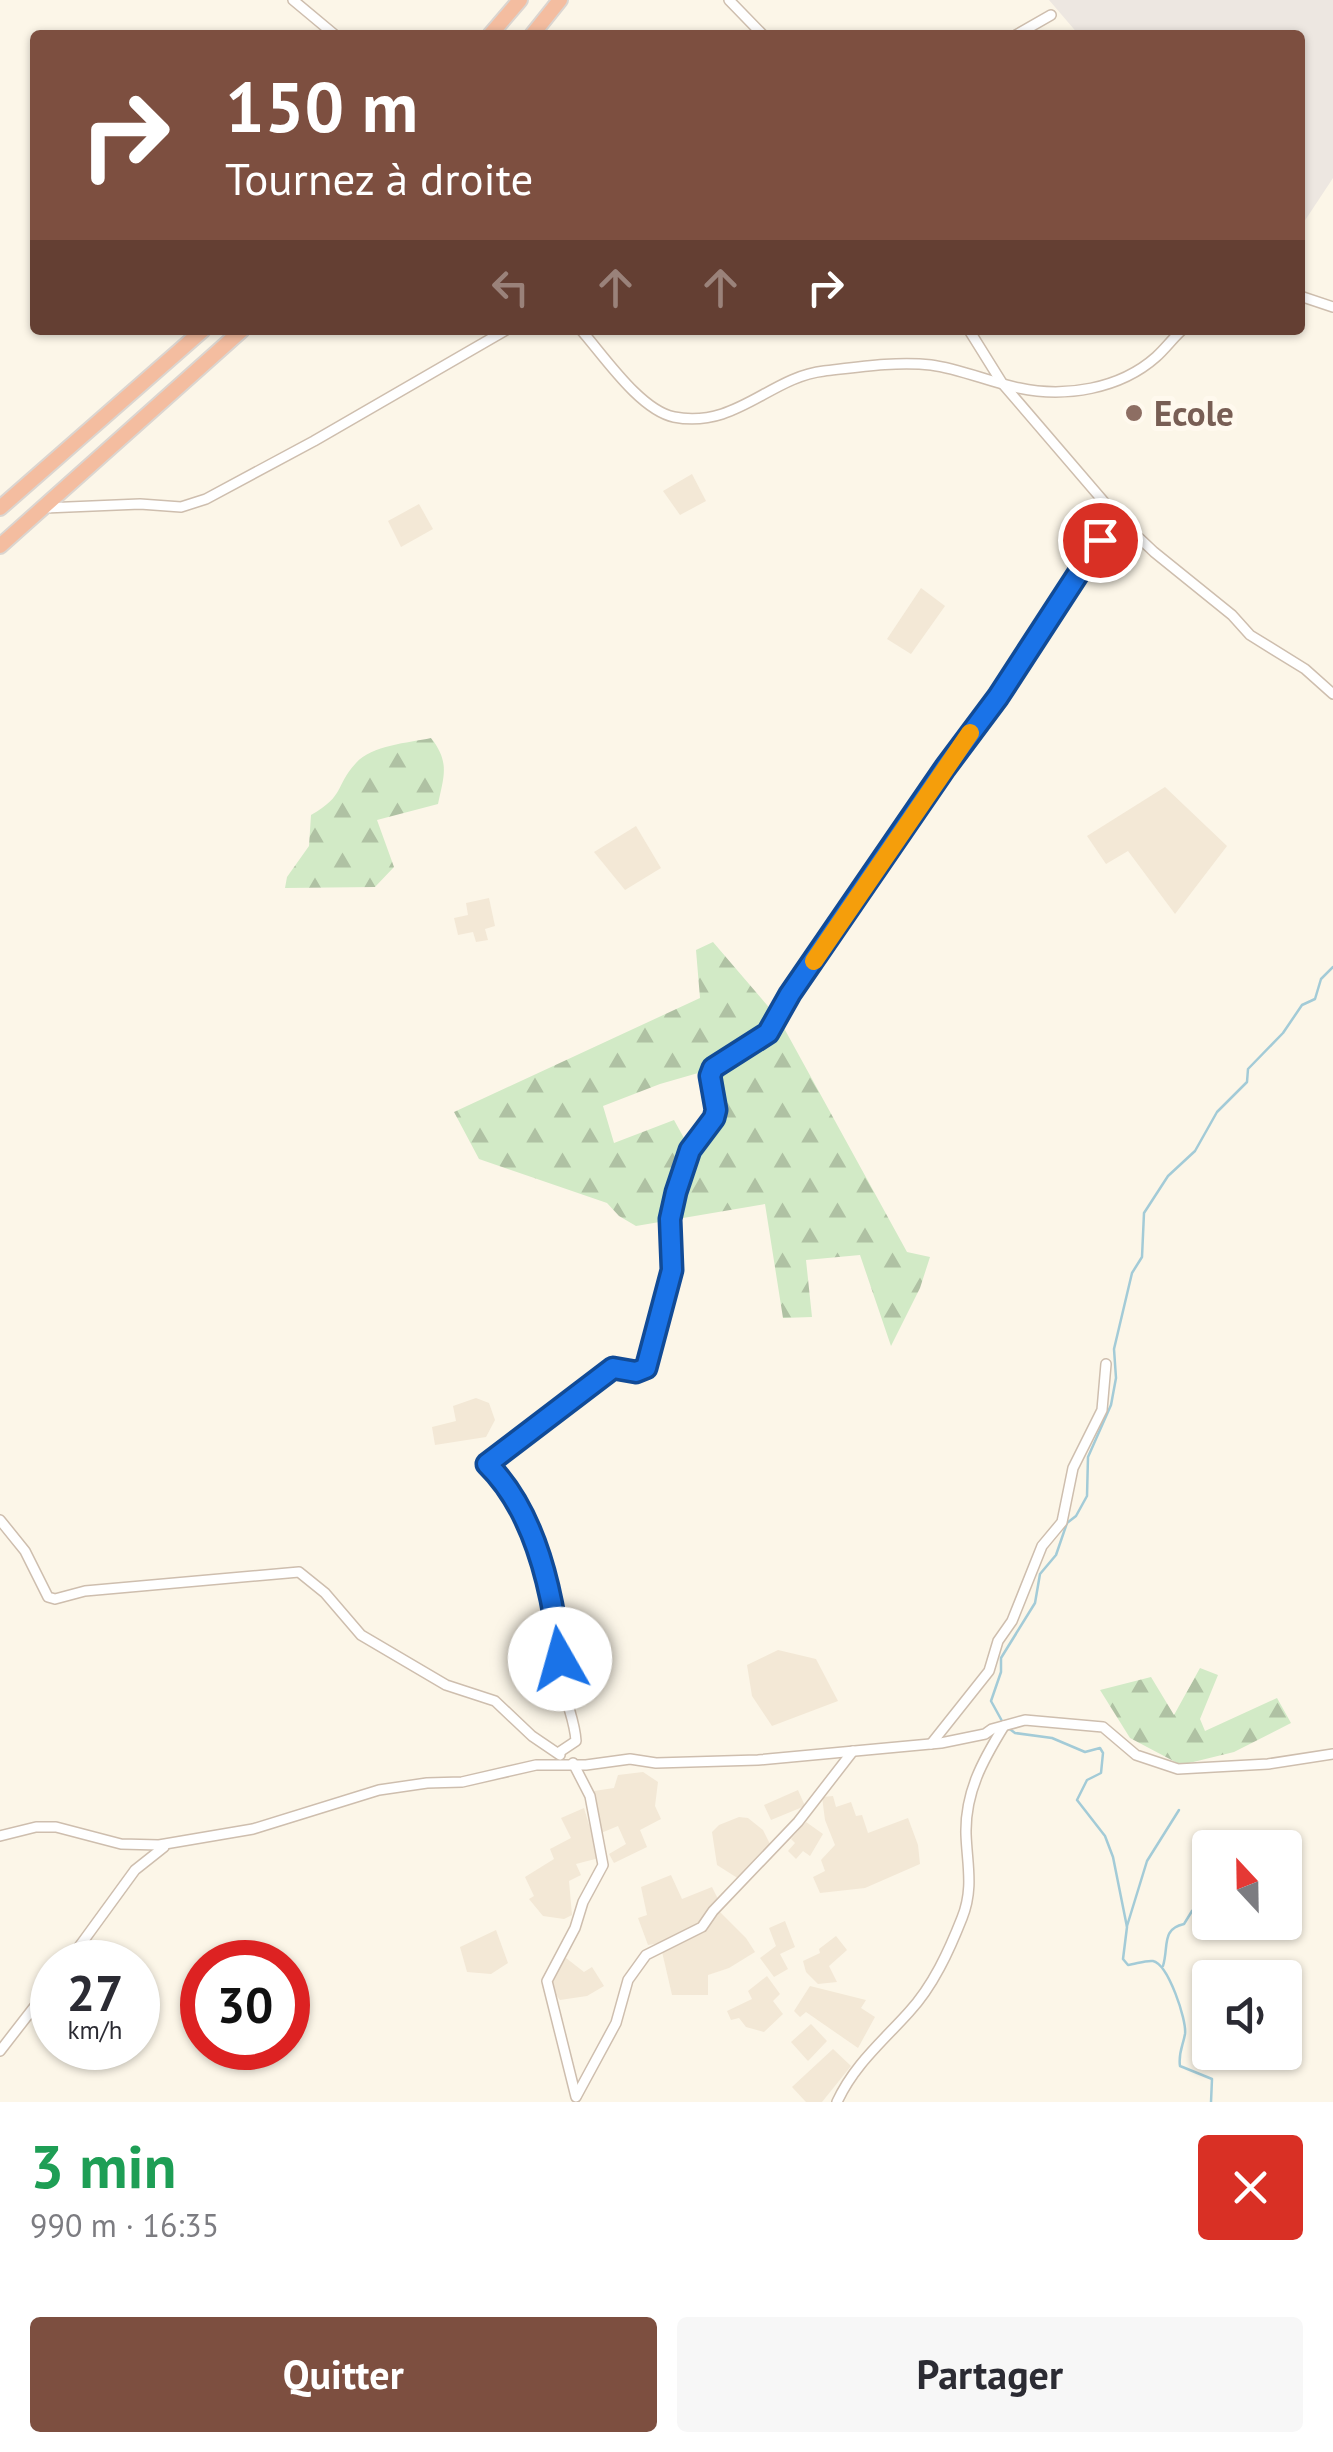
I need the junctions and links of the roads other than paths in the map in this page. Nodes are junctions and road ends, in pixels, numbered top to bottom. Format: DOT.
graph roads {
  1 [pos="293,0"];
  2 [pos="520,0"];
  3 [pos="560,0"];
  4 [pos="728,0"];
  5 [pos="1051,15"];
  6 [pos="330,30"];
  7 [pos="494,30"];
  8 [pos="536,30"];
  9 [pos="758,30"];
  10 [pos="1025,30"];
  11 [pos="1305,298"];
  12 [pos="1333,307"];
  13 [pos="197,335"];
  14 [pos="236,335"];
  15 [pos="497,335"];
  16 [pos="585,335"];
  17 [pos="972,335"];
  18 [pos="1177,335"];
  19 [pos="1002,383"];
  20 [pos="0,508"];
  21 [pos="45,508"];
  22 [pos="1117,517"];
  23 [pos="0,546"];
  24 [pos="1333,694"];
  25 [pos="1106,1364"];
  26 [pos="0,1520"];
  27 [pos="1004,1726"];
  28 [pos="931,1744"];
  29 [pos="853,1751"];
  30 [pos="558,1753"];
  31 [pos="1333,1754"];
  32 [pos="576,1765"];
  33 [pos="0,1836"];
  34 [pos="170,1842"];
  35 [pos="84,1940"];
  36 [pos="30,2012"];
  37 [pos="0,2051"];
  38 [pos="577,2099"];
  39 [pos="837,2102"];
  1 -- 6 [label="street"];
  2 -- 7 [label="highway"];
  3 -- 8 [label="highway"];
  4 -- 9 [label="street"];
  5 -- 10 [label="street"];
  11 -- 12 [label="street"];
  13 -- 20 [label="highway"];
  14 -- 21 [label="highway"];
  15 -- 21 [label="street"];
  16 -- 19 [label="street"];
  17 -- 19 [label="street"];
  18 -- 19 [label="street"];
  19 -- 22 [label="street"];
  21 -- 23 [label="highway"];
  22 -- 24 [label="street"];
  22 -- 30 [label="street"];
  25 -- 28 [label="street"];
  26 -- 30 [label="street"];
  27 -- 28 [label="street"];
  27 -- 31 [label="street"];
  27 -- 39 [label="street"];
  28 -- 29 [label="street"];
  29 -- 32 [label="street"];
  29 -- 38 [label="street"];
  30 -- 32 [label="street"];
  32 -- 34 [label="street"];
  32 -- 38 [label="street"];
  33 -- 34 [label="street"];
  34 -- 35 [label="street"];
  36 -- 37 [label="street"];
}
